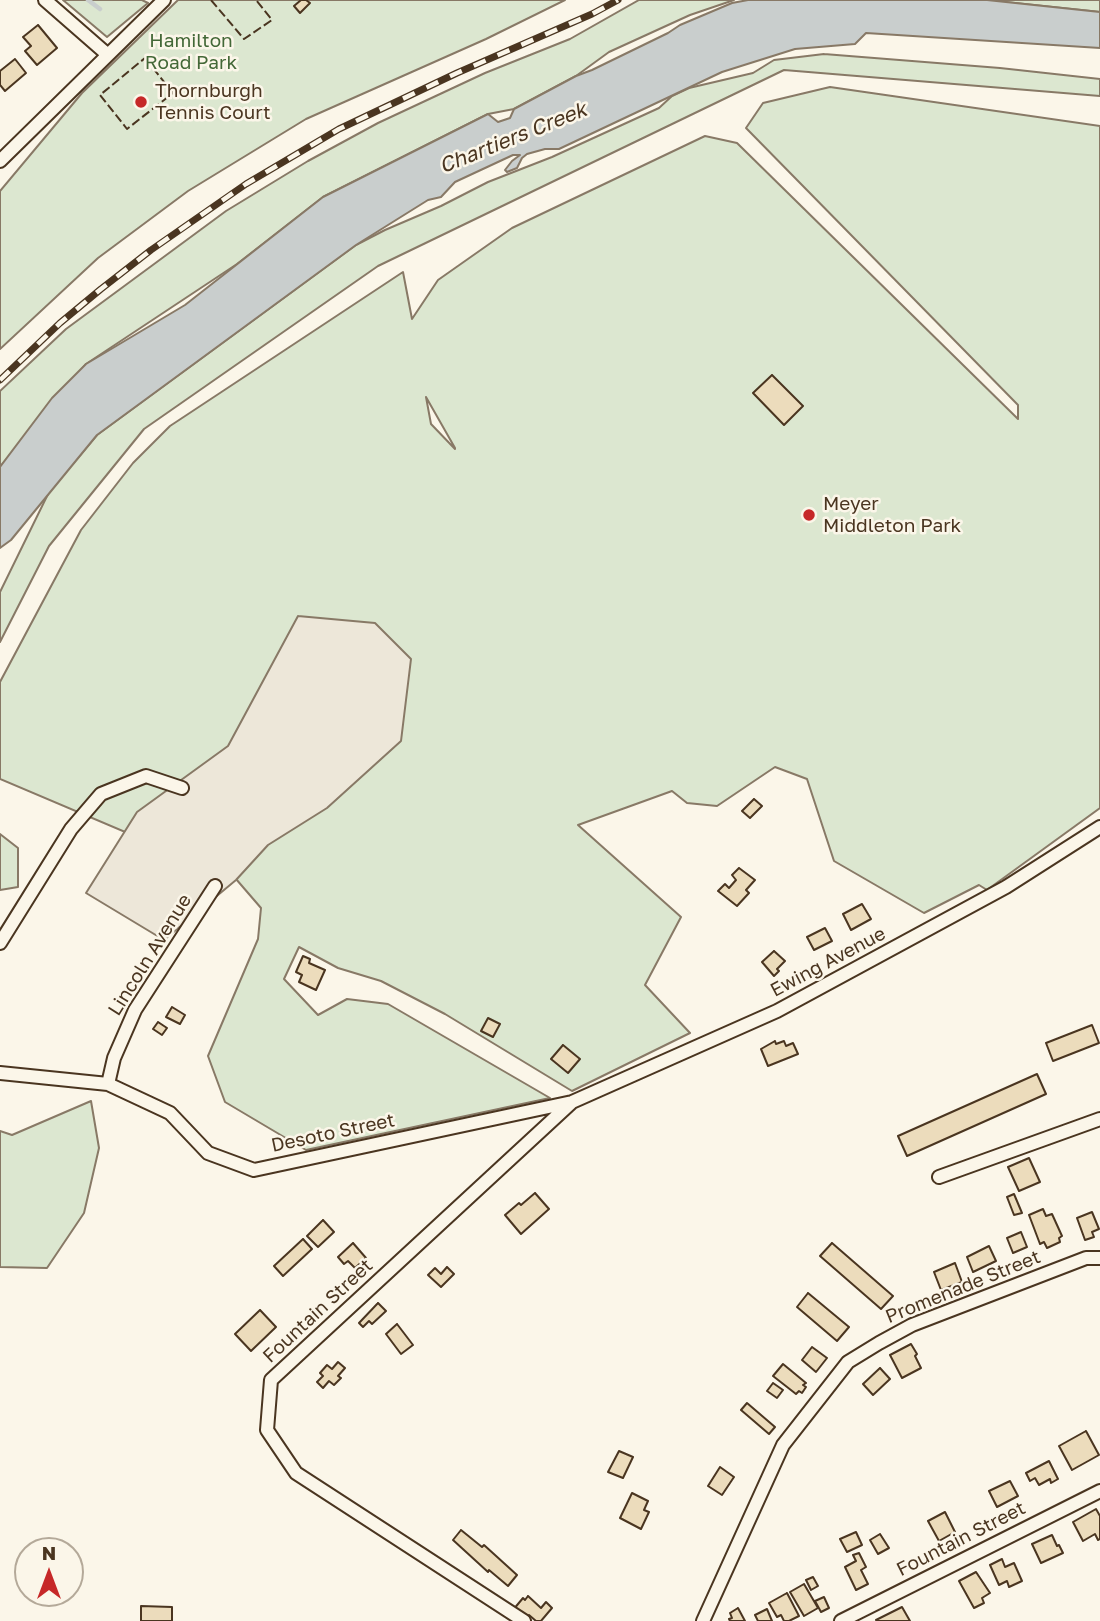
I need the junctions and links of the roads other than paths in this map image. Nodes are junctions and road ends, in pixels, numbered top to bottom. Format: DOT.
graph roads {
  1 [pos="45,0"];
  2 [pos="164,0"];
  3 [pos="108,55"];
  4 [pos="0,161"];
  5 [pos="182,788"];
  6 [pos="1095,831"];
  7 [pos="215,886"];
  8 [pos="0,943"];
  9 [pos="0,1073"];
  10 [pos="108,1084"];
  11 [pos="572,1102"];
  12 [pos="1100,1119"];
  13 [pos="939,1177"];
  14 [pos="1100,1258"];
  15 [pos="1100,1491"];
  16 [pos="524,1621"];
  17 [pos="703,1621"];
  18 [pos="841,1621"];
  1 -- 3 [label="street"];
  2 -- 3 [label="street"];
  3 -- 4 [label="street"];
  5 -- 8 [label="street"];
  6 -- 11 [label="street, Ewing Avenue"];
  7 -- 10 [label="street, Lincoln Avenue"];
  9 -- 10 [label="street, Desoto Street"];
  10 -- 11 [label="street, Desoto Street"];
  11 -- 16 [label="street, Fountain Street"];
  12 -- 13 [label="street"];
  14 -- 17 [label="street, Promenade Street"];
  15 -- 18 [label="street, Fountain Street"];
}
